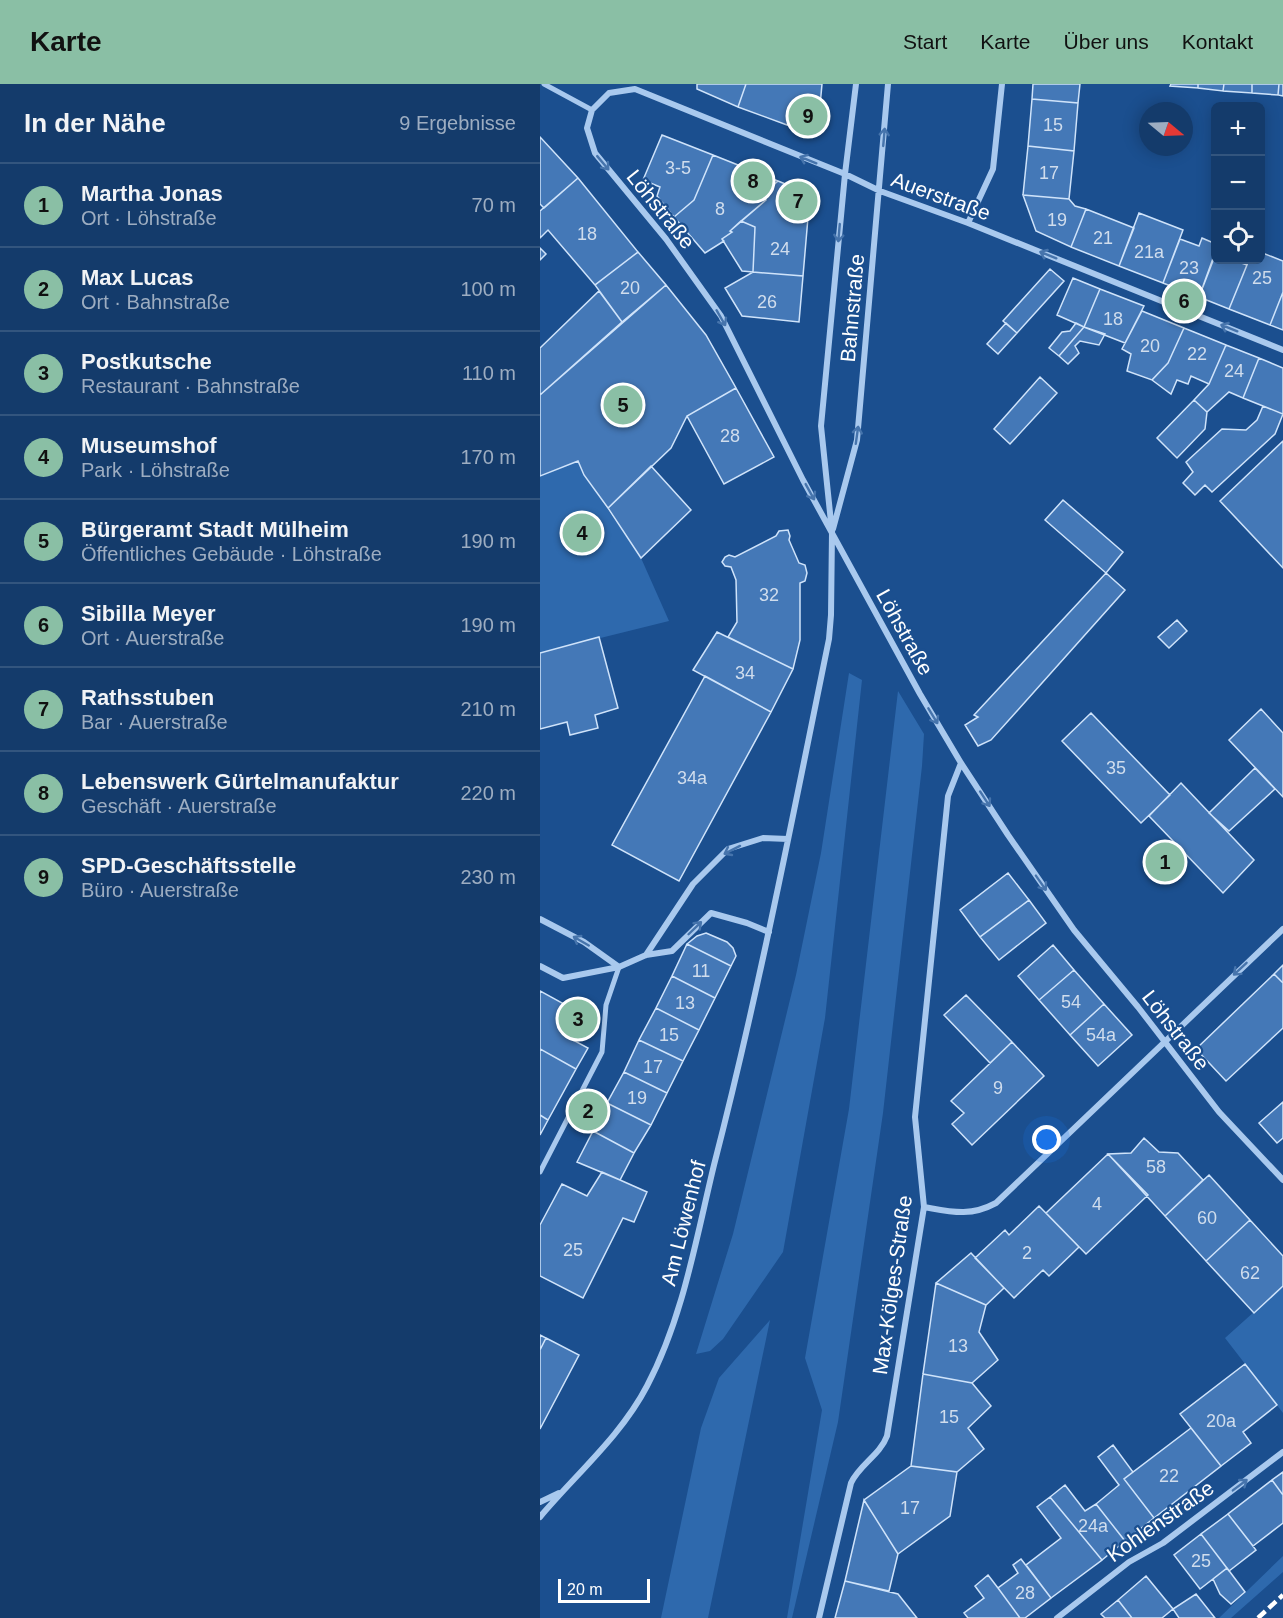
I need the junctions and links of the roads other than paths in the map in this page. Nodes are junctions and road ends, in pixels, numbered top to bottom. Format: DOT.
graph roads {
  1 [pos="544,84"];
  2 [pos="856,84"];
  3 [pos="888,84"];
  4 [pos="1002,84"];
  5 [pos="592,110"];
  6 [pos="844,174"];
  7 [pos="880,191"];
  8 [pos="968,222"];
  9 [pos="1283,350"];
  10 [pos="832,532"];
  11 [pos="961,763"];
  12 [pos="788,840"];
  13 [pos="540,919"];
  14 [pos="1283,929"];
  15 [pos="769,932"];
  16 [pos="646,955"];
  17 [pos="540,966"];
  18 [pos="619,967"];
  19 [pos="1164,1041"];
  20 [pos="540,1172"];
  21 [pos="1283,1180"];
  22 [pos="924,1207"];
  23 [pos="1283,1452"];
  24 [pos="562,1491"];
  25 [pos="540,1502"];
  26 [pos="540,1518"];
  27 [pos="819,1618"];
  28 [pos="1057,1618"];
  1 -- 5 [label="street"];
  2 -- 6 [label="street, Bahnstraße"];
  7 -- 3 [label="street, Bahnstraße, one-way"];
  4 -- 8 [label="street"];
  6 -- 5 [label="street, Auerstraße, one-way"];
  5 -- 10 [label="street, Löhstraße, one-way"];
  6 -- 7 [label="street, Auerstraße"];
  6 -- 10 [label="street, Bahnstraße, one-way"];
  7 -- 8 [label="street, Auerstraße"];
  10 -- 7 [label="street, Bahnstraße, one-way"];
  9 -- 8 [label="street, Auerstraße, one-way"];
  10 -- 11 [label="street, Löhstraße, one-way"];
  10 -- 12 [label="street, Bahnstraße"];
  11 -- 19 [label="street, Löhstraße, one-way"];
  11 -- 22 [label="street, Max-Kölges-Straße"];
  12 -- 15 [label="street, Bahnstraße"];
  12 -- 16 [label="street, one-way"];
  18 -- 13 [label="street, one-way"];
  14 -- 19 [label="street, one-way"];
  16 -- 15 [label="street, one-way"];
  15 -- 24 [label="street, Am Löwenhof"];
  16 -- 18 [label="street"];
  17 -- 18 [label="street"];
  18 -- 20 [label="street"];
  19 -- 21 [label="street, Löhstraße"];
  19 -- 22 [label="street"];
  22 -- 27 [label="street, Max-Kölges-Straße"];
  28 -- 23 [label="street, Kohlenstraße, one-way"];
  24 -- 25 [label="street, Am Löwenhof"];
  24 -- 26 [label="street, Am Löwenhof"];
}
